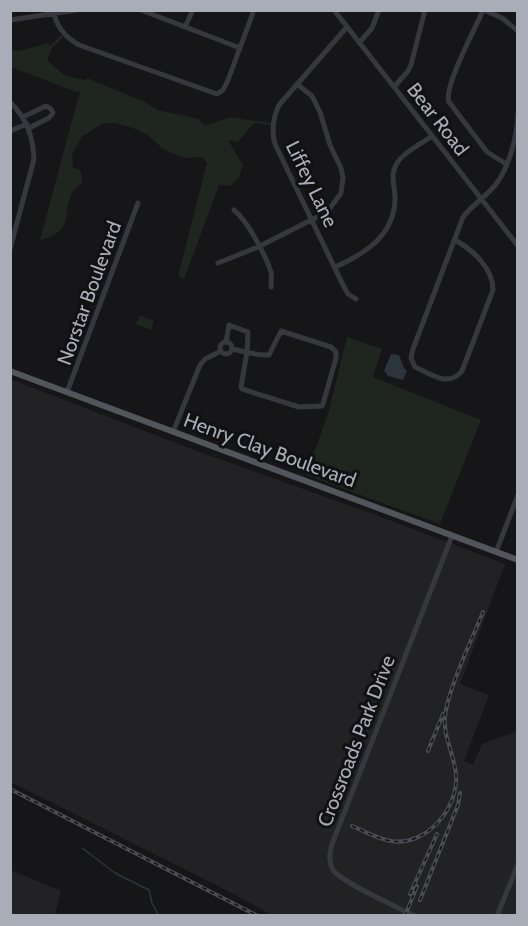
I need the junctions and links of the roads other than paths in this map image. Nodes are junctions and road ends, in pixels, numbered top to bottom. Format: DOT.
graph roads {
  1 [pos="77,10"];
  2 [pos="141,10"];
  3 [pos="193,10"];
  4 [pos="254,10"];
  5 [pos="334,10"];
  6 [pos="379,10"];
  7 [pos="426,10"];
  8 [pos="484,10"];
  9 [pos="53,12"];
  10 [pos="10,20"];
  11 [pos="185,27"];
  12 [pos="347,27"];
  13 [pos="518,31"];
  14 [pos="359,43"];
  15 [pos="240,48"];
  16 [pos="297,84"];
  17 [pos="394,87"];
  18 [pos="10,102"];
  19 [pos="518,114"];
  20 [pos="23,117"];
  21 [pos="28,126"];
  22 [pos="10,131"];
  23 [pos="432,136"];
  24 [pos="506,164"];
  25 [pos="481,199"];
  26 [pos="138,203"];
  27 [pos="234,210"];
  28 [pos="312,220"];
  29 [pos="518,233"];
  30 [pos="511,238"];
  31 [pos="455,240"];
  32 [pos="518,246"];
  33 [pos="258,247"];
  34 [pos="10,249"];
  35 [pos="219,263"];
  36 [pos="335,267"];
  37 [pos="271,287"];
  38 [pos="356,299"];
  39 [pos="226,342"];
  40 [pos="232,349"];
  41 [pos="221,351"];
  42 [pos="248,352"];
  43 [pos="10,371"];
  44 [pos="67,392"];
  45 [pos="173,432"];
  46 [pos="518,495"];
  47 [pos="452,536"];
  48 [pos="496,552"];
  49 [pos="518,560"];
  50 [pos="518,864"];
  51 [pos="415,915"];
  52 [pos="497,915"];
  1 -- 9 [label="street"];
  2 -- 11 [label="street"];
  3 -- 11 [label="street"];
  4 -- 15 [label="street"];
  5 -- 12 [label="street, Bear Road"];
  6 -- 14 [label="street"];
  7 -- 17 [label="street"];
  8 -- 13 [label="street"];
  8 -- 24 [label="street"];
  9 -- 10 [label="street"];
  9 -- 15 [label="street"];
  11 -- 15 [label="street"];
  12 -- 14 [label="street, Bear Road"];
  12 -- 16 [label="street, Liffey Lane"];
  14 -- 17 [label="street, Bear Road"];
  16 -- 28 [label="street, Liffey Lane"];
  16 -- 28 [label="street"];
  17 -- 23 [label="street, Bear Road"];
  18 -- 20 [label="street"];
  19 -- 24 [label="street"];
  20 -- 21 [label="street"];
  20 -- 21 [label="street"];
  21 -- 22 [label="street"];
  21 -- 34 [label="street"];
  23 -- 25 [label="street, Bear Road"];
  23 -- 36 [label="street"];
  24 -- 25 [label="street"];
  25 -- 30 [label="street, Bear Road"];
  25 -- 31 [label="street"];
  26 -- 44 [label="street, Norstar Boulevard"];
  27 -- 33 [label="street"];
  28 -- 33 [label="street"];
  28 -- 36 [label="street, Liffey Lane"];
  29 -- 30 [label="street"];
  30 -- 32 [label="street, Bear Road"];
  31 -- 31 [label="street"];
  33 -- 35 [label="street"];
  33 -- 37 [label="street"];
  36 -- 38 [label="street, Liffey Lane"];
  39 -- 40 [label="street"];
  39 -- 41 [label="street"];
  39 -- 42 [label="street"];
  40 -- 41 [label="street"];
  40 -- 42 [label="street"];
  41 -- 45 [label="street"];
  42 -- 42 [label="street"];
  43 -- 44 [label="main road, Henry Clay Boulevard"];
  44 -- 45 [label="main road, Henry Clay Boulevard"];
  45 -- 47 [label="main road, Henry Clay Boulevard"];
  46 -- 48 [label="street"];
  47 -- 48 [label="main road, Henry Clay Boulevard"];
  47 -- 51 [label="street, Crossroads Park Drive"];
  48 -- 49 [label="main road, Henry Clay Boulevard"];
  50 -- 52 [label="street"];
}
